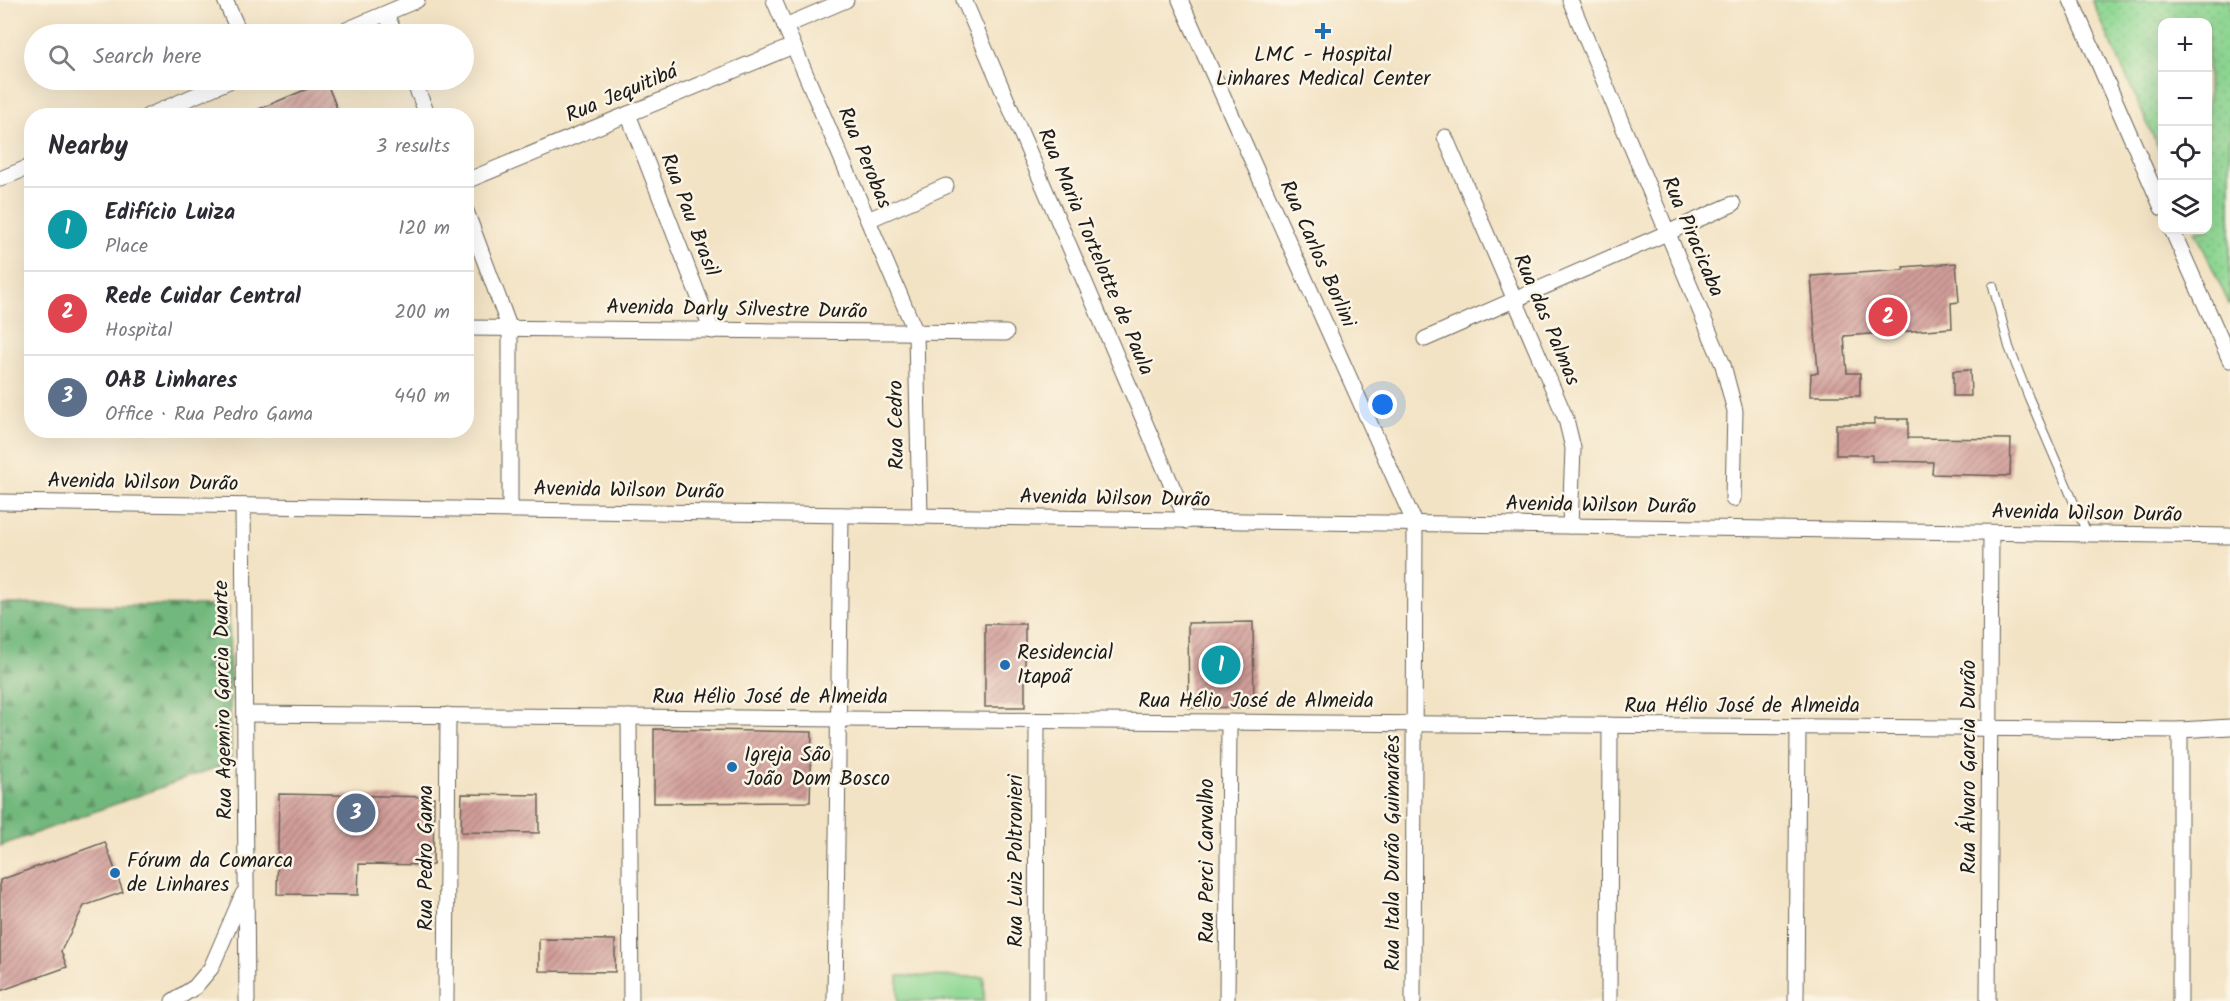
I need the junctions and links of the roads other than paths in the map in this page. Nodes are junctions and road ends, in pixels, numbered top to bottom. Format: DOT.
graph roads {
  1 [pos="225,0"];
  2 [pos="417,0"];
  3 [pos="774,0"];
  4 [pos="846,0"];
  5 [pos="964,0"];
  6 [pos="1180,0"];
  7 [pos="1570,0"];
  8 [pos="2071,0"];
  9 [pos="386,14"];
  10 [pos="236,24"];
  11 [pos="362,24"];
  12 [pos="390,24"];
  13 [pos="785,26"];
  14 [pos="794,46"];
  15 [pos="208,90"];
  16 [pos="417,90"];
  17 [pos="166,108"];
  18 [pos="425,108"];
  19 [pos="628,114"];
  20 [pos="1444,137"];
  21 [pos="24,169"];
  22 [pos="474,178"];
  23 [pos="0,179"];
  24 [pos="946,186"];
  25 [pos="2158,197"];
  26 [pos="1733,204"];
  27 [pos="868,220"];
  28 [pos="474,232"];
  29 [pos="1668,233"];
  30 [pos="2174,234"];
  31 [pos="1993,286"];
  32 [pos="1515,298"];
  33 [pos="474,328"];
  34 [pos="510,329"];
  35 [pos="712,331"];
  36 [pos="916,333"];
  37 [pos="1006,333"];
  38 [pos="1425,339"];
  39 [pos="2230,360"];
  40 [pos="1733,499"];
  41 [pos="0,502"];
  42 [pos="243,506"];
  43 [pos="510,510"];
  44 [pos="841,515"];
  45 [pos="920,517"];
  46 [pos="1187,520"];
  47 [pos="1415,524"];
  48 [pos="1570,526"];
  49 [pos="1991,533"];
  50 [pos="2088,535"];
  51 [pos="2230,536"];
  52 [pos="245,714"];
  53 [pos="448,716"];
  54 [pos="629,717"];
  55 [pos="838,719"];
  56 [pos="1037,721"];
  57 [pos="1229,722"];
  58 [pos="1414,724"];
  59 [pos="1610,725"];
  60 [pos="1797,727"];
  61 [pos="2230,727"];
  62 [pos="1990,729"];
  63 [pos="2180,730"];
  64 [pos="247,886"];
  65 [pos="173,1001"];
  66 [pos="248,1001"];
  67 [pos="446,1001"];
  68 [pos="631,1001"];
  69 [pos="835,1001"];
  70 [pos="1036,1001"];
  71 [pos="1227,1001"];
  72 [pos="1413,1001"];
  73 [pos="1609,1001"];
  74 [pos="1796,1001"];
  75 [pos="1988,1001"];
  76 [pos="2180,1001"];
  1 -- 10 [label="street"];
  2 -- 9 [label="street"];
  3 -- 13 [label="street, Rua Perobas"];
  4 -- 13 [label="street"];
  5 -- 46 [label="street, Rua Maria Tortelotte de Paula"];
  6 -- 47 [label="street, Rua Carlos Borlini"];
  7 -- 29 [label="street, Rua Piracicaba"];
  8 -- 25 [label="street"];
  9 -- 11 [label="street"];
  9 -- 12 [label="street"];
  13 -- 14 [label="street, Rua Perobas"];
  14 -- 19 [label="street, Rua Jequitibá"];
  14 -- 27 [label="street, Rua Perobas"];
  15 -- 17 [label="street"];
  16 -- 18 [label="street"];
  19 -- 22 [label="street, Rua Jequitibá"];
  19 -- 35 [label="street, Rua Pau Brasil"];
  20 -- 32 [label="street, Rua das Palmas"];
  21 -- 23 [label="street"];
  24 -- 27 [label="street"];
  26 -- 29 [label="street"];
  27 -- 36 [label="street, Rua Perobas"];
  28 -- 34 [label="street"];
  29 -- 32 [label="street"];
  29 -- 40 [label="street, Rua Piracicaba"];
  30 -- 39 [label="street"];
  31 -- 50 [label="lane"];
  32 -- 38 [label="street"];
  32 -- 48 [label="street, Rua das Palmas"];
  33 -- 34 [label="street, Avenida Darly Silvestre Durão"];
  34 -- 35 [label="street, Avenida Darly Silvestre Durão"];
  34 -- 43 [label="street"];
  35 -- 36 [label="street, Avenida Darly Silvestre Durão"];
  36 -- 37 [label="street, Avenida Darly Silvestre Durão"];
  36 -- 45 [label="street, Rua Cedro"];
  41 -- 42 [label="street, Avenida Wilson Durão"];
  42 -- 43 [label="street, Avenida Wilson Durão"];
  42 -- 52 [label="street, Rua Agemiro Garcia Duarte"];
  43 -- 44 [label="street, Avenida Wilson Durão"];
  44 -- 45 [label="street, Avenida Wilson Durão"];
  44 -- 55 [label="street"];
  45 -- 46 [label="street, Avenida Wilson Durão"];
  46 -- 47 [label="street, Avenida Wilson Durão"];
  47 -- 48 [label="street, Avenida Wilson Durão"];
  47 -- 58 [label="street, Rua Itala Durão Guimarães"];
  48 -- 49 [label="street, Avenida Wilson Durão"];
  49 -- 50 [label="street, Avenida Wilson Durão"];
  49 -- 62 [label="street, Rua Álvaro Garcia Durão"];
  50 -- 51 [label="street, Avenida Wilson Durão"];
  52 -- 53 [label="street, Rua Hélio José de Almeida"];
  52 -- 64 [label="street, Rua Agemiro Garcia Duarte"];
  53 -- 54 [label="street, Rua Hélio José de Almeida"];
  53 -- 67 [label="street, Rua Pedro Gama"];
  54 -- 55 [label="street, Rua Hélio José de Almeida"];
  54 -- 68 [label="street"];
  55 -- 56 [label="street, Rua Hélio José de Almeida"];
  55 -- 69 [label="street"];
  56 -- 57 [label="street, Rua Hélio José de Almeida"];
  56 -- 70 [label="street, Rua Luiz Poltronieri"];
  57 -- 58 [label="street, Rua Hélio José de Almeida"];
  57 -- 71 [label="street, Rua Perci Carvalho"];
  58 -- 59 [label="street, Rua Hélio José de Almeida"];
  58 -- 72 [label="street, Rua Itala Durão Guimarães"];
  59 -- 60 [label="street, Rua Hélio José de Almeida"];
  59 -- 73 [label="street"];
  60 -- 62 [label="street, Rua Hélio José de Almeida"];
  60 -- 74 [label="street"];
  61 -- 63 [label="street, Rua Hélio José de Almeida"];
  62 -- 63 [label="street, Rua Hélio José de Almeida"];
  62 -- 75 [label="street, Rua Álvaro Garcia Durão"];
  63 -- 76 [label="street"];
  64 -- 65 [label="street"];
  64 -- 66 [label="street, Rua Agemiro Garcia Duarte"];
}
